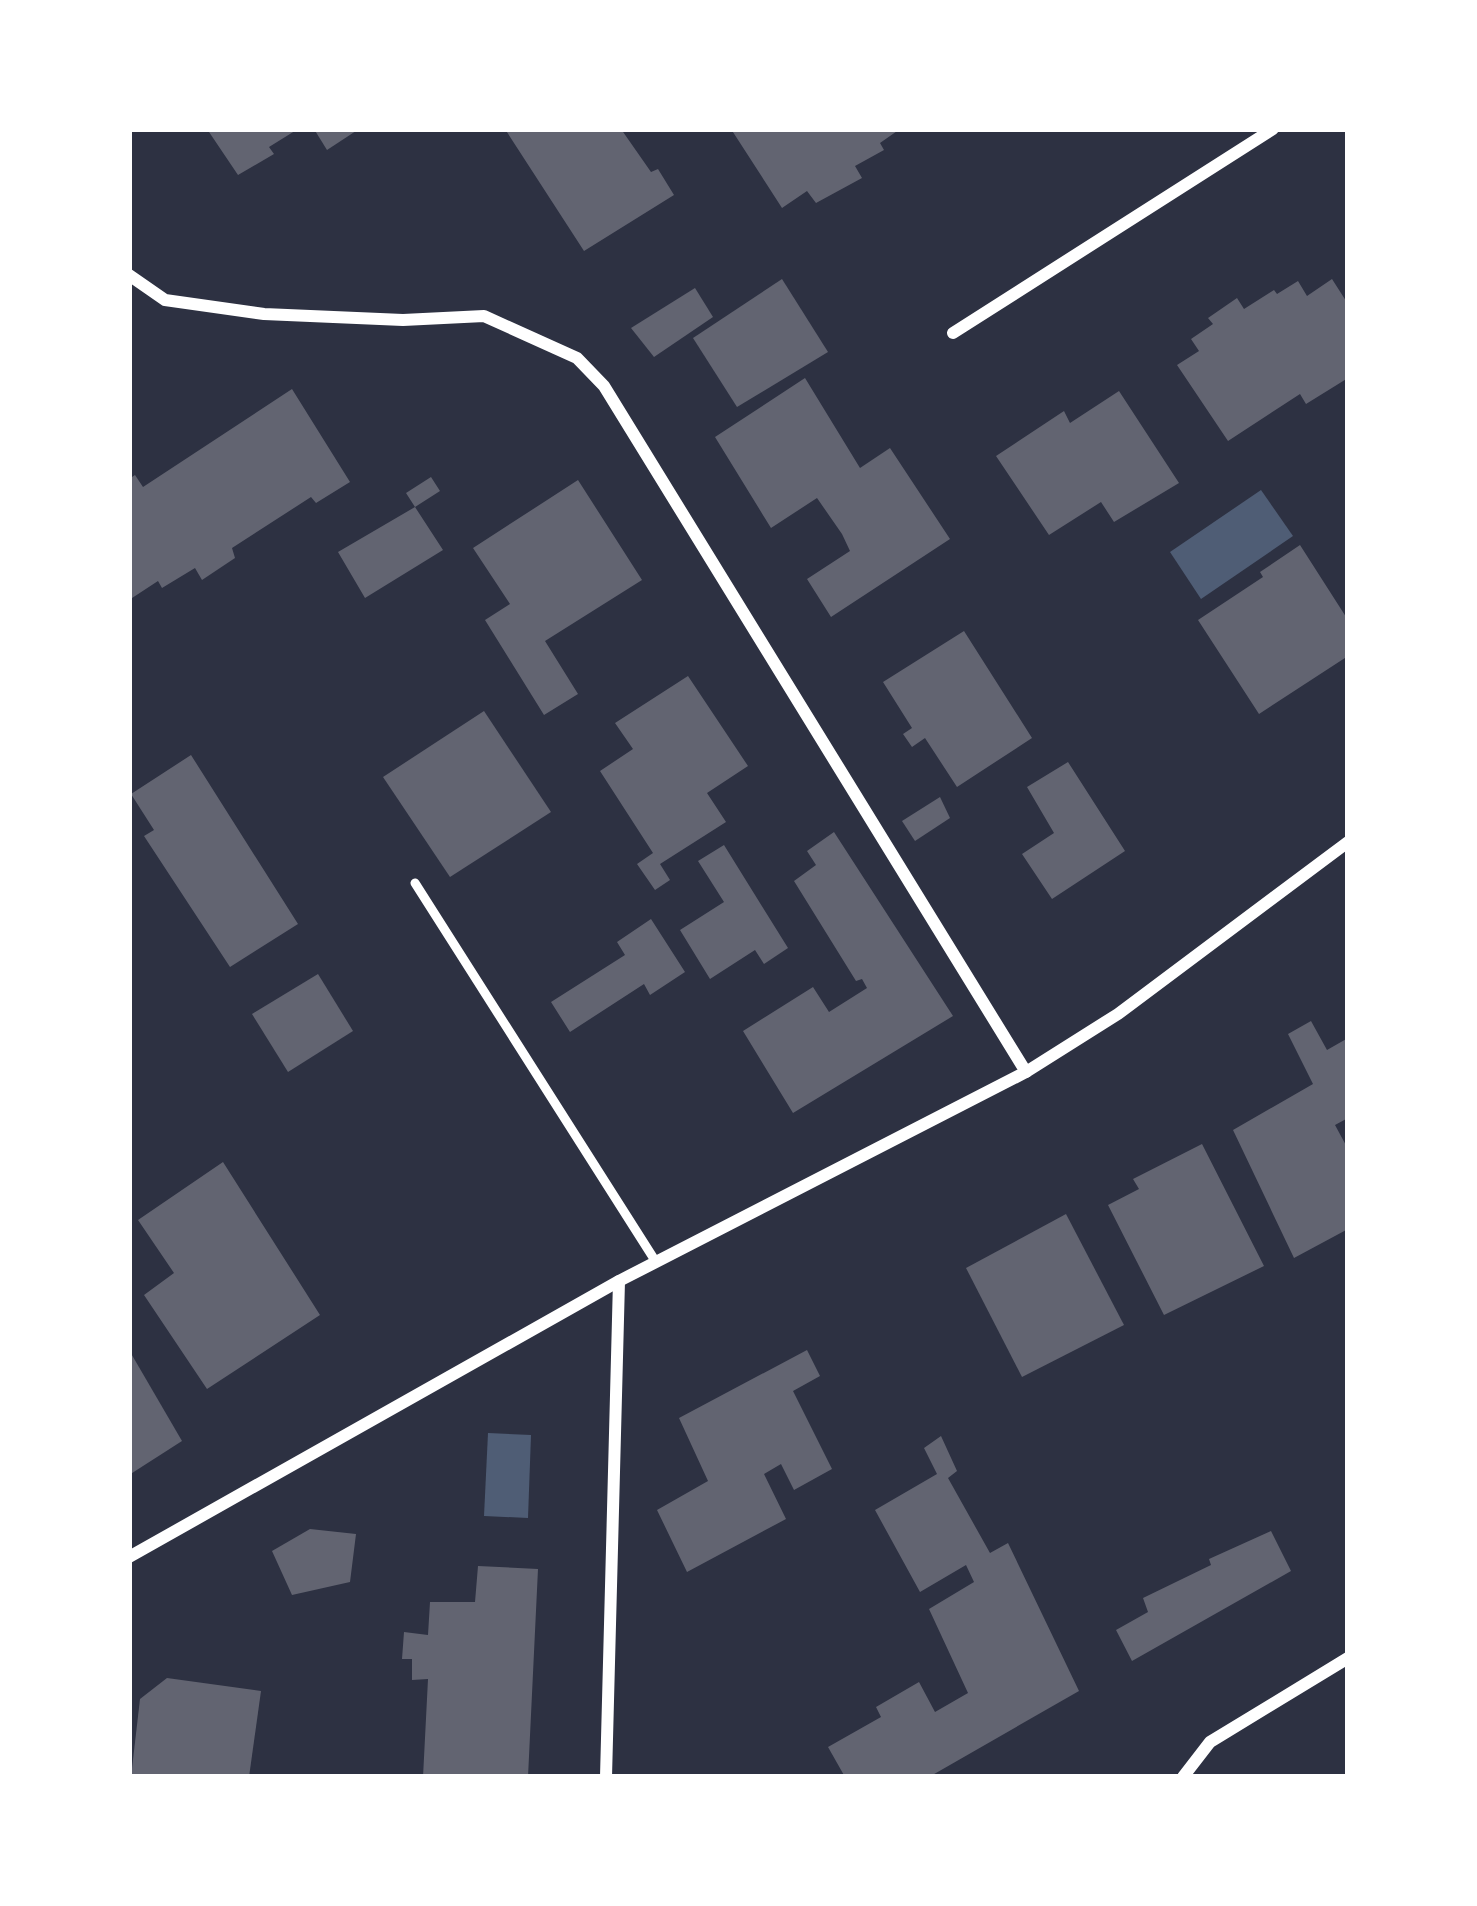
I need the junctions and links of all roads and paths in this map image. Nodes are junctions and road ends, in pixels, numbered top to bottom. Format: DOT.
graph roads {
  1 [pos="1273,129"];
  2 [pos="129,275"];
  3 [pos="953,333"];
  4 [pos="1348,842"];
  5 [pos="415,883"];
  6 [pos="1026,1072"];
  7 [pos="656,1262"];
  8 [pos="619,1281"];
  9 [pos="129,1557"];
  10 [pos="1348,1658"];
  11 [pos="607,1777"];
  12 [pos="1183,1777"];
  1 -- 3 [label="street"];
  2 -- 6 [label="street"];
  4 -- 6 [label="street"];
  5 -- 7 [label="lane"];
  6 -- 7 [label="street"];
  7 -- 8 [label="street"];
  8 -- 9 [label="street"];
  8 -- 11 [label="street"];
  10 -- 12 [label="street"];
}
